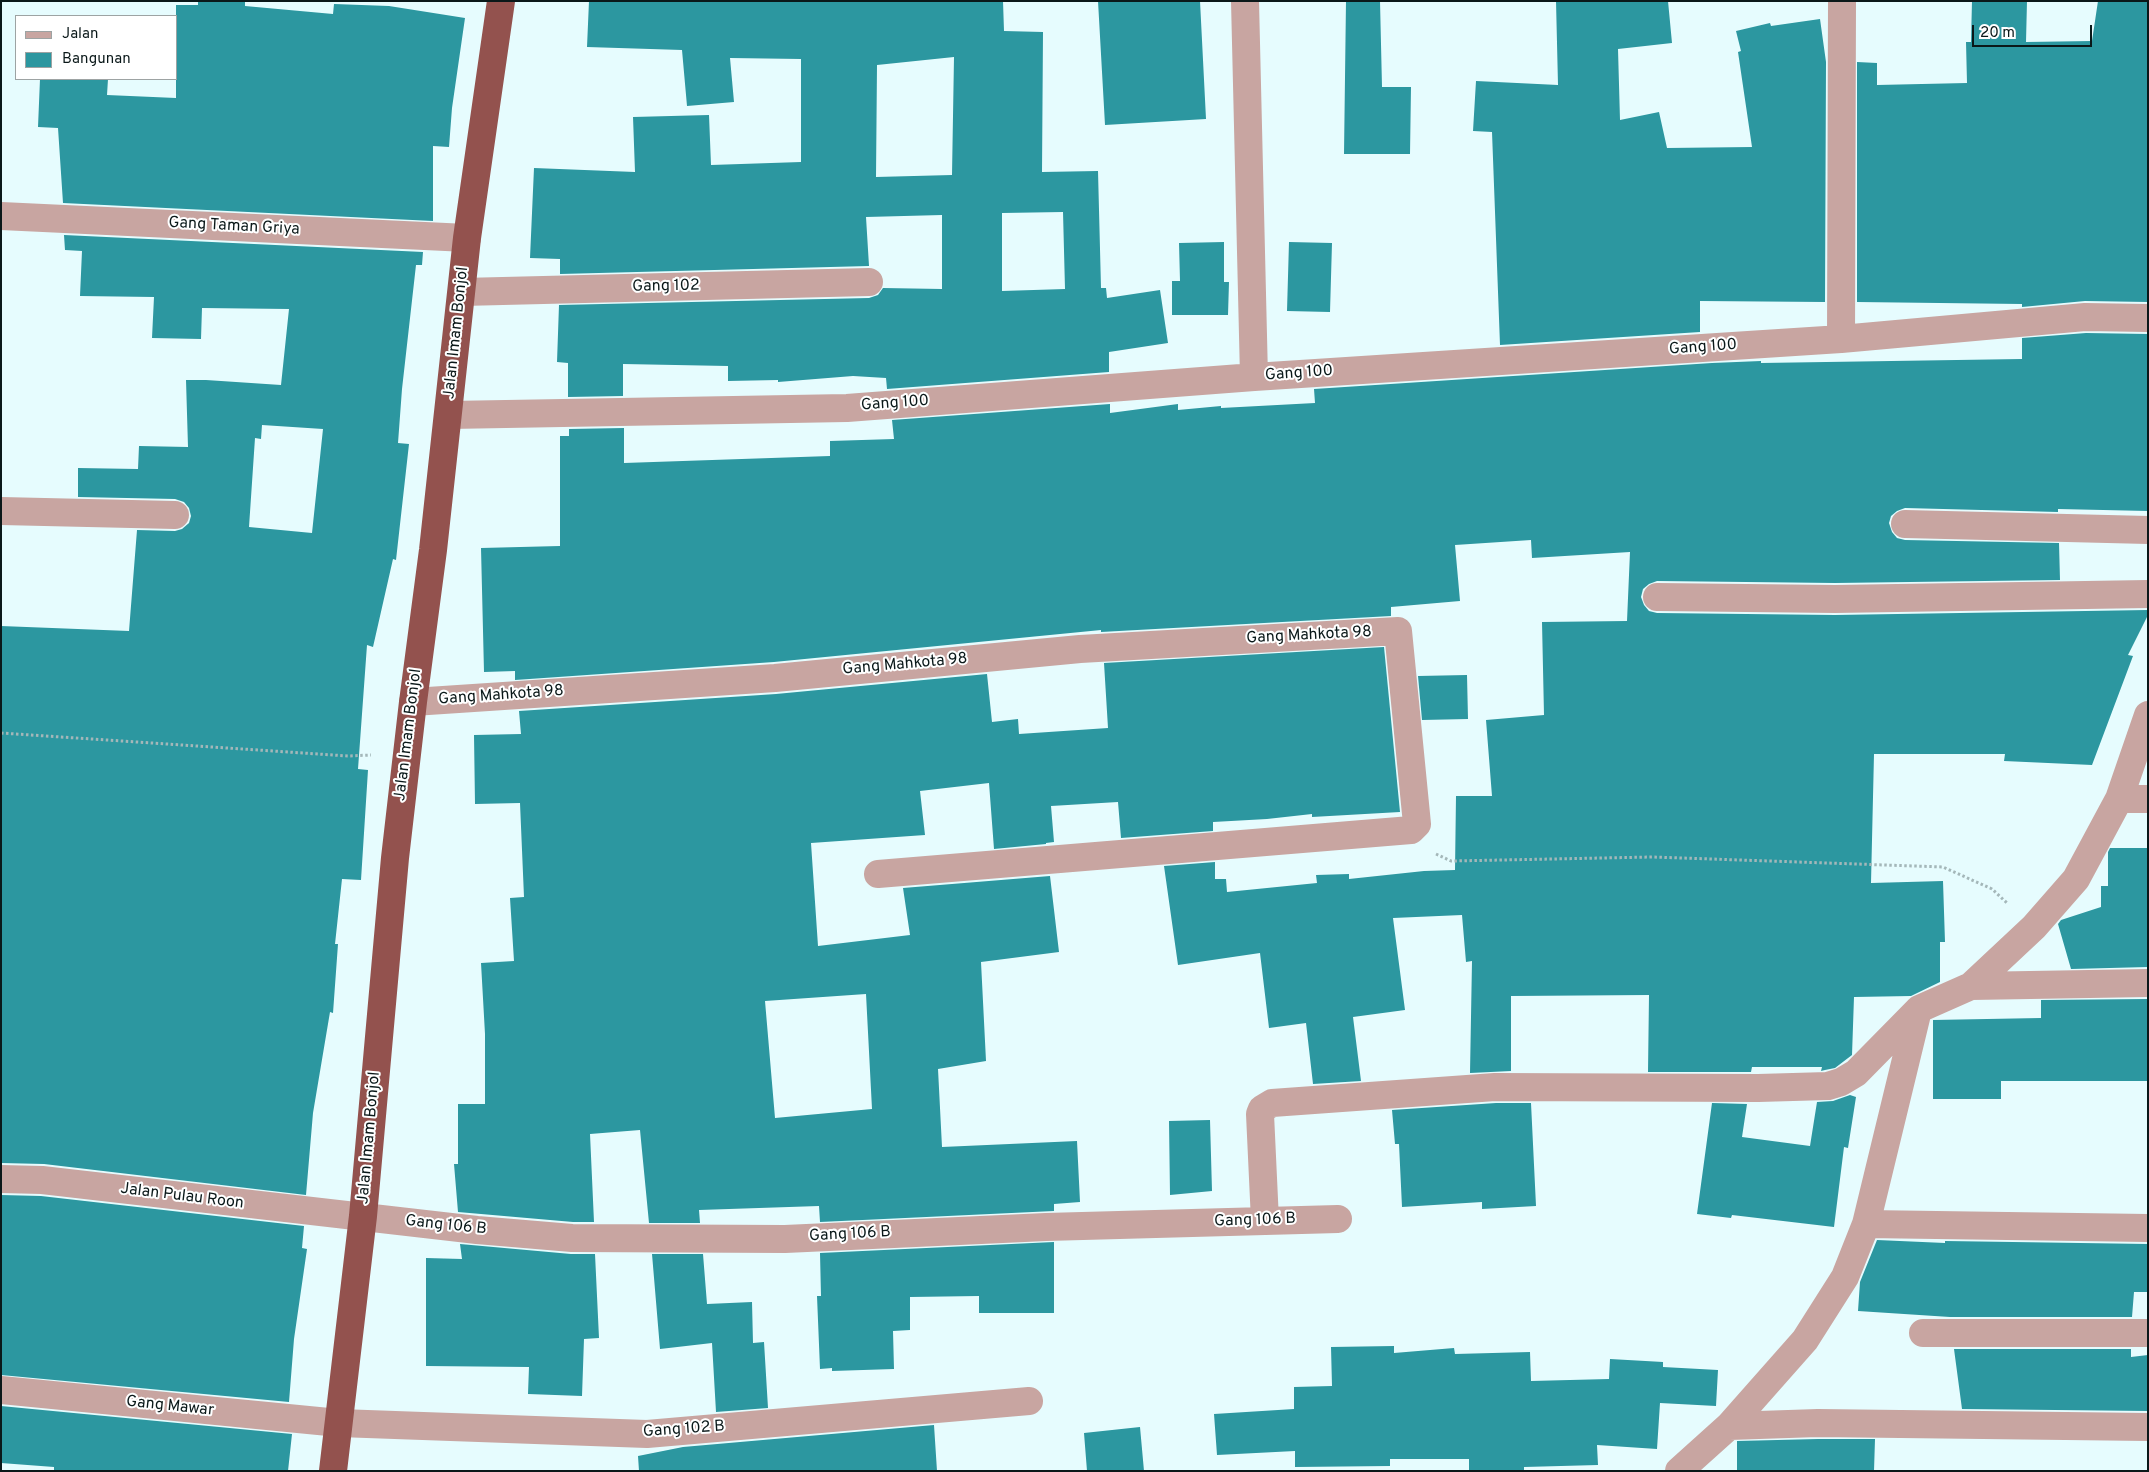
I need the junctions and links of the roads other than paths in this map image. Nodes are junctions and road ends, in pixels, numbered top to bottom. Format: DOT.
graph roads {
  1 [pos="502,1"];
  2 [pos="1245,1"];
  3 [pos="1842,1"];
  4 [pos="1,216"];
  5 [pos="467,238"];
  6 [pos="869,282"];
  7 [pos="462,292"];
  8 [pos="2148,318"];
  9 [pos="1841,339"];
  10 [pos="1254,377"];
  11 [pos="449,415"];
  12 [pos="1,511"];
  13 [pos="175,515"];
  14 [pos="1905,524"];
  15 [pos="2148,530"];
  16 [pos="2148,594"];
  17 [pos="1658,597"];
  18 [pos="412,702"];
  19 [pos="2148,715"];
  20 [pos="2119,799"];
  21 [pos="2148,799"];
  22 [pos="878,874"];
  23 [pos="2148,983"];
  24 [pos="1971,986"];
  25 [pos="1918,1009"];
  26 [pos="1,1179"];
  27 [pos="363,1216"];
  28 [pos="1338,1219"];
  29 [pos="1265,1221"];
  30 [pos="1866,1224"];
  31 [pos="2148,1228"];
  32 [pos="1923,1333"];
  33 [pos="2148,1334"];
  34 [pos="1,1390"];
  35 [pos="1029,1402"];
  36 [pos="339,1423"];
  37 [pos="1729,1426"];
  38 [pos="2148,1427"];
  39 [pos="333,1471"];
  40 [pos="1679,1471"];
  1 -- 5 [label="highway, Jalan Imam Bonjol"];
  2 -- 10 [label="street"];
  3 -- 9 [label="street"];
  4 -- 5 [label="street, Gang Taman Griya"];
  5 -- 7 [label="highway, Jalan Imam Bonjol"];
  6 -- 7 [label="street, Gang 102"];
  7 -- 11 [label="highway, Jalan Imam Bonjol"];
  8 -- 9 [label="street, Gang 100"];
  9 -- 10 [label="street, Gang 100"];
  10 -- 11 [label="street, Gang 100"];
  11 -- 18 [label="highway, Jalan Imam Bonjol"];
  12 -- 13 [label="street"];
  14 -- 15 [label="street"];
  16 -- 17 [label="street"];
  18 -- 22 [label="street, Gang Mahkota 98"];
  18 -- 27 [label="highway, Jalan Imam Bonjol"];
  19 -- 20 [label="street"];
  20 -- 21 [label="street"];
  20 -- 24 [label="street"];
  23 -- 24 [label="street"];
  24 -- 25 [label="street"];
  25 -- 29 [label="street"];
  25 -- 30 [label="street"];
  26 -- 27 [label="street, Jalan Pulau Roon"];
  27 -- 29 [label="street, Gang 106 B"];
  27 -- 36 [label="highway, Jalan Imam Bonjol"];
  28 -- 29 [label="street, Gang 106 B"];
  30 -- 31 [label="street"];
  30 -- 37 [label="street"];
  32 -- 33 [label="street"];
  34 -- 36 [label="street, Gang Mawar"];
  35 -- 36 [label="street, Gang 102 B"];
  36 -- 39 [label="highway, Jalan Imam Bonjol"];
  37 -- 38 [label="street"];
  37 -- 40 [label="street"];
}
